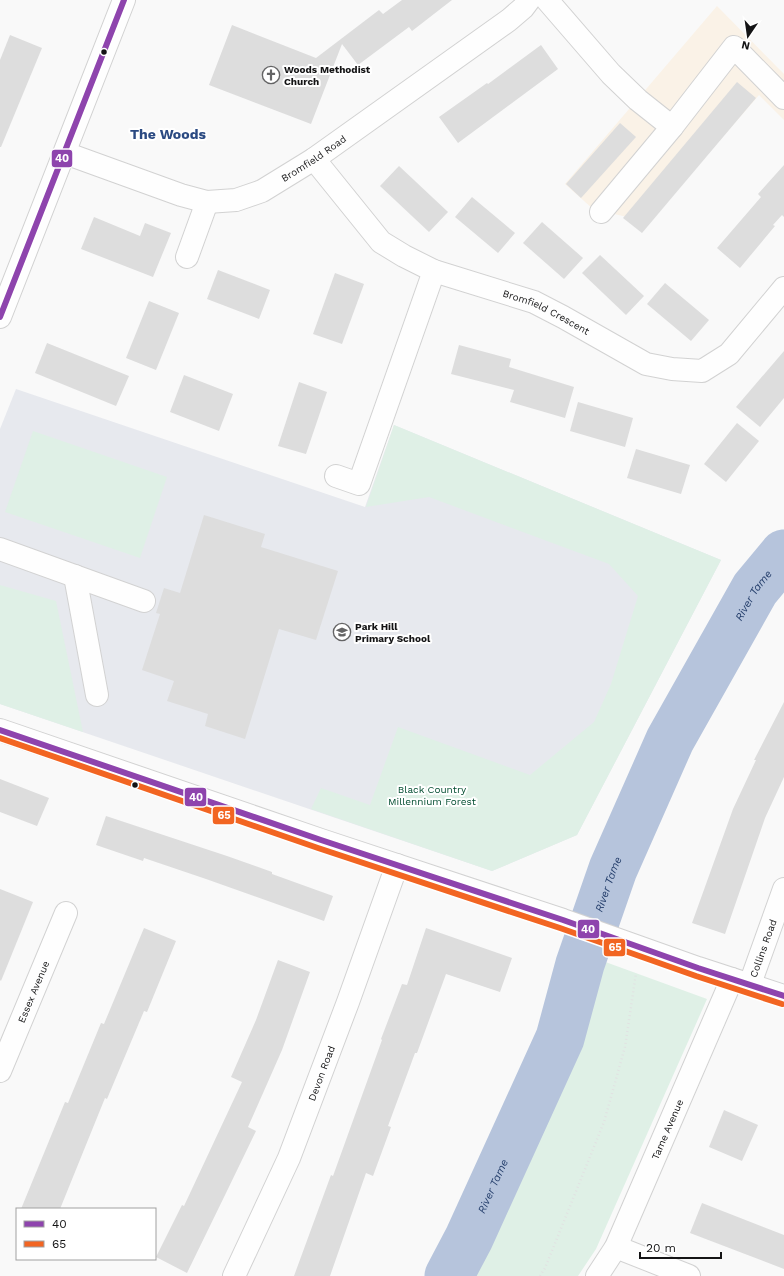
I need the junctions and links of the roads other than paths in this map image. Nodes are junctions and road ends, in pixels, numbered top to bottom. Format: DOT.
graph roads {
  1 [pos="124,0"];
  2 [pos="529,0"];
  3 [pos="547,0"];
  4 [pos="784,98"];
  5 [pos="672,126"];
  6 [pos="65,153"];
  7 [pos="314,159"];
  8 [pos="207,202"];
  9 [pos="601,212"];
  10 [pos="187,256"];
  11 [pos="434,271"];
  12 [pos="784,288"];
  13 [pos="0,317"];
  14 [pos="336,476"];
  15 [pos="0,549"];
  16 [pos="75,576"];
  17 [pos="144,601"];
  18 [pos="97,695"];
  19 [pos="0,730"];
  20 [pos="397,865"];
  21 [pos="784,889"];
  22 [pos="66,913"];
  23 [pos="741,982"];
  24 [pos="784,996"];
  25 [pos="0,1071"];
  26 [pos="616,1247"];
  27 [pos="234,1276"];
  28 [pos="597,1276"];
  29 [pos="689,1276"];
  1 -- 6 [label="street"];
  2 -- 7 [label="street, Bromfield Road"];
  3 -- 5 [label="street"];
  4 -- 5 [label="street"];
  5 -- 9 [label="street"];
  6 -- 8 [label="street, Bromfield Road"];
  6 -- 13 [label="street"];
  7 -- 8 [label="street, Bromfield Road"];
  7 -- 11 [label="street, Bromfield Crescent"];
  8 -- 10 [label="street"];
  11 -- 12 [label="street, Bromfield Crescent"];
  11 -- 14 [label="street"];
  15 -- 16 [label="street"];
  16 -- 17 [label="street"];
  16 -- 18 [label="street"];
  19 -- 20 [label="street"];
  20 -- 23 [label="street"];
  20 -- 27 [label="street, Devon Road"];
  21 -- 23 [label="street, Collins Road"];
  22 -- 25 [label="street, Essex Avenue"];
  23 -- 24 [label="street"];
  23 -- 26 [label="street, Tame Avenue"];
  26 -- 28 [label="street, Tame Avenue"];
  26 -- 29 [label="street"];
}
